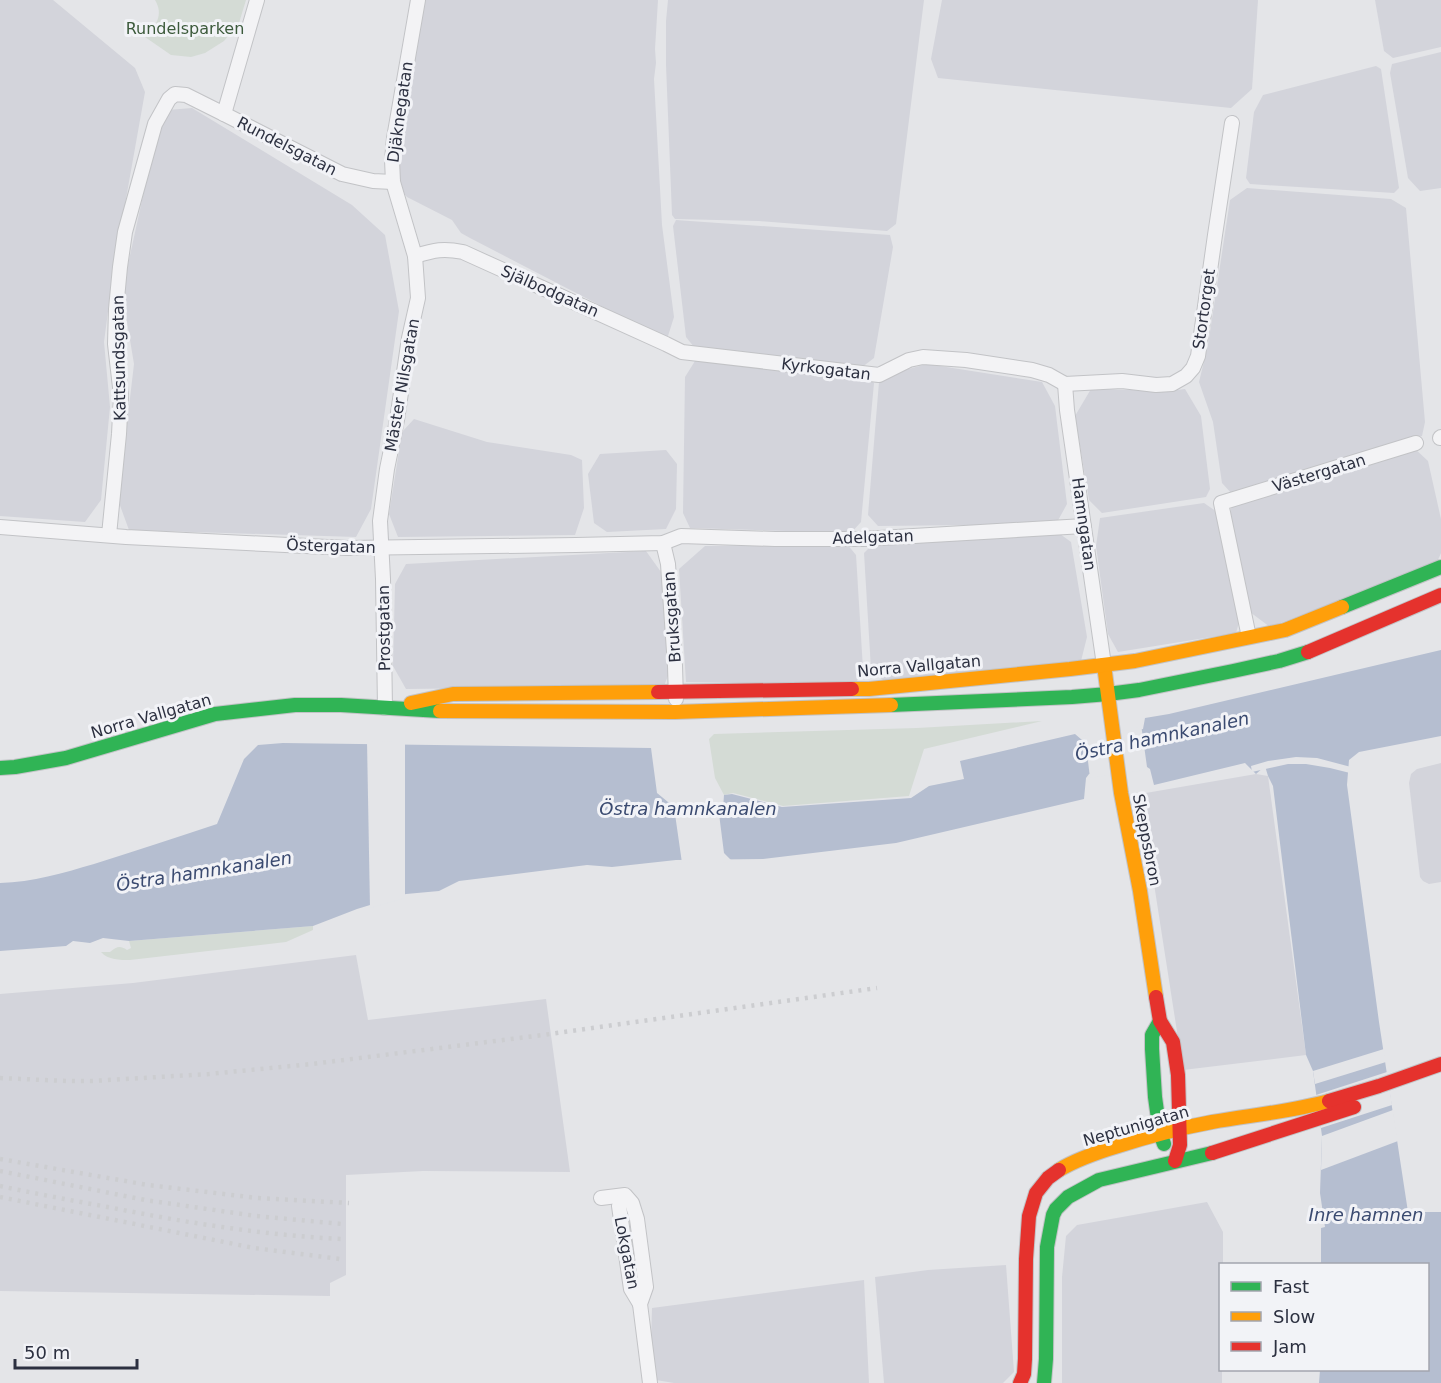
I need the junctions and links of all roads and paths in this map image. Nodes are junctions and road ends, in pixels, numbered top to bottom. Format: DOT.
graph roads {
  1 [pos="258,0"];
  2 [pos="418,0"];
  3 [pos="186,95"];
  4 [pos="224,114"];
  5 [pos="1232,123"];
  6 [pos="393,182"];
  7 [pos="405,223"];
  8 [pos="415,256"];
  9 [pos="682,352"];
  10 [pos="966,360"];
  11 [pos="1065,384"];
  12 [pos="1416,443"];
  13 [pos="1084,526"];
  14 [pos="0,527"];
  15 [pos="109,535"];
  16 [pos="663,543"];
  17 [pos="382,548"];
  18 [pos="1441,567"];
  19 [pos="1441,595"];
  20 [pos="1249,637"];
  21 [pos="1104,665"];
  22 [pos="676,693"];
  23 [pos="1108,694"];
  24 [pos="385,708"];
  25 [pos="675,712"];
  26 [pos="0,768"];
  27 [pos="1160,1021"];
  28 [pos="1441,1064"];
  29 [pos="1441,1077"];
  30 [pos="1391,1089"];
  31 [pos="1318,1112"];
  32 [pos="1180,1130"];
  33 [pos="1160,1133"];
  34 [pos="1175,1161"];
  35 [pos="601,1198"];
  36 [pos="621,1201"];
  37 [pos="640,1304"];
  38 [pos="651,1383"];
  39 [pos="1020,1383"];
  40 [pos="1044,1383"];
  1 -- 4 [label="street"];
  2 -- 6 [label="street, Djäknegatan"];
  3 -- 4 [label="street, Rundelsgatan"];
  3 -- 15 [label="street, Kattsundsgatan"];
  4 -- 6 [label="street, Rundelsgatan"];
  5 -- 11 [label="street, Stortorget"];
  6 -- 7 [label="street, Djäknegatan"];
  7 -- 8 [label="street, Mäster Nilsgatan"];
  8 -- 9 [label="street, Själbodgatan"];
  8 -- 17 [label="street, Mäster Nilsgatan"];
  9 -- 10 [label="street, Kyrkogatan"];
  10 -- 11 [label="street, Stortorget"];
  11 -- 13 [label="street, Hamngatan"];
  12 -- 20 [label="street, Västergatan"];
  13 -- 16 [label="street, Adelgatan"];
  13 -- 21 [label="street, Hamngatan"];
  14 -- 15 [label="street, Östergatan"];
  15 -- 17 [label="street, Östergatan"];
  16 -- 17 [label="street, Östergatan"];
  16 -- 22 [label="street, Bruksgatan"];
  17 -- 24 [label="street, Prostgatan"];
  18 -- 20 [label="main road, Norra Vallgatan"];
  19 -- 23 [label="main road, Norra Vallgatan"];
  20 -- 21 [label="main road, Norra Vallgatan"];
  21 -- 22 [label="main road, Norra Vallgatan"];
  21 -- 23 [label="main road, Skeppsbron"];
  22 -- 24 [label="main road, Norra Vallgatan"];
  22 -- 25 [label="street, Bruksgatan"];
  23 -- 25 [label="main road, Norra Vallgatan"];
  23 -- 27 [label="main road, Skeppsbron"];
  24 -- 25 [label="main road, Norra Vallgatan"];
  24 -- 26 [label="main road, Norra Vallgatan"];
  27 -- 32 [label="main road, Skeppsbron"];
  27 -- 33 [label="main road, Skeppsbron"];
  28 -- 30 [label="main road, Neptunigatan"];
  29 -- 30 [label="main road, Neptunigatan"];
  30 -- 31 [label="main road, Neptunigatan"];
  31 -- 32 [label="main road, Neptunigatan"];
  31 -- 34 [label="main road, Neptunigatan"];
  32 -- 33 [label="main road, Neptunigatan"];
  32 -- 34 [label="main road, Skeppsbron"];
  33 -- 34 [label="main road, Skeppsbron"];
  33 -- 39 [label="main road, Neptunigatan"];
  34 -- 40 [label="main road, Neptunigatan"];
  35 -- 37 [label="street, Lokgatan"];
  36 -- 37 [label="street, Lokgatan"];
  37 -- 38 [label="street, Lokgatan"];
}
